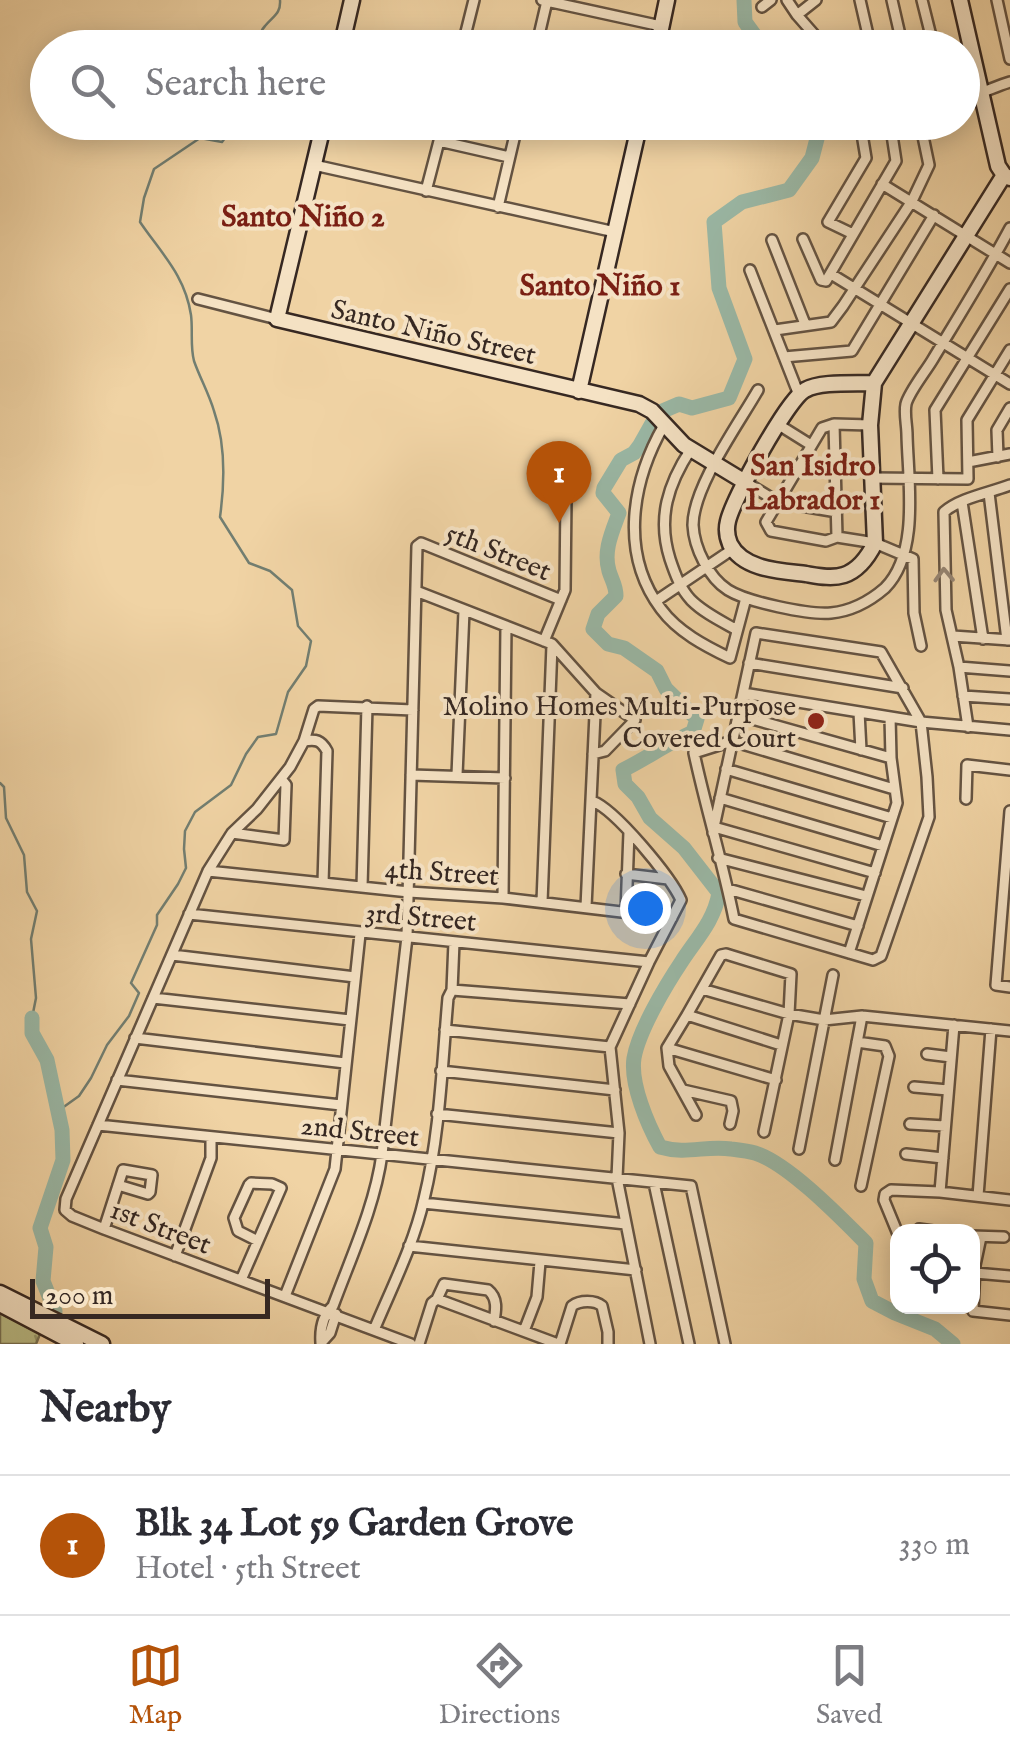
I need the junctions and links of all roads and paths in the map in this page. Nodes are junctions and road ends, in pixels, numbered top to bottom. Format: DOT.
graph roads {
  1 [pos="352,0"];
  2 [pos="474,0"];
  3 [pos="545,0"];
  4 [pos="667,0"];
  5 [pos="787,0"];
  6 [pos="816,0"];
  7 [pos="872,0"];
  8 [pos="892,0"];
  9 [pos="922,0"];
  10 [pos="960,0"];
  11 [pos="997,0"];
  12 [pos="860,2"];
  13 [pos="797,16"];
  14 [pos="661,26"];
  15 [pos="345,30"];
  16 [pos="466,30"];
  17 [pos="539,30"];
  18 [pos="660,30"];
  19 [pos="810,30"];
  20 [pos="867,30"];
  21 [pos="899,30"];
  22 [pos="930,30"];
  23 [pos="967,30"];
  24 [pos="1010,58"];
  25 [pos="980,82"];
  26 [pos="1010,82"];
  27 [pos="983,94"];
  28 [pos="980,95"];
  29 [pos="320,140"];
  30 [pos="513,140"];
  31 [pos="636,140"];
  32 [pos="863,140"];
  33 [pos="893,140"];
  34 [pos="923,140"];
  35 [pos="439,141"];
  36 [pos="509,156"];
  37 [pos="314,164"];
  38 [pos="1007,177"];
  39 [pos="882,184"];
  40 [pos="426,191"];
  41 [pos="912,201"];
  42 [pos="498,207"];
  43 [pos="934,215"];
  44 [pos="1010,228"];
  45 [pos="615,232"];
  46 [pos="853,234"];
  47 [pos="966,236"];
  48 [pos="803,239"];
  49 [pos="772,240"];
  50 [pos="996,254"];
  51 [pos="1010,263"];
  52 [pos="750,270"];
  53 [pos="826,277"];
  54 [pos="855,288"];
  55 [pos="1010,289"];
  56 [pos="198,299"];
  57 [pos="880,304"];
  58 [pos="277,320"];
  59 [pos="911,323"];
  60 [pos="805,324"];
  61 [pos="775,330"];
  62 [pos="942,342"];
  63 [pos="1010,350"];
  64 [pos="784,357"];
  65 [pos="968,358"];
  66 [pos="994,374"];
  67 [pos="874,383"];
  68 [pos="1010,384"];
  69 [pos="758,390"];
  70 [pos="579,391"];
  71 [pos="799,395"];
  72 [pos="1010,408"];
  73 [pos="660,419"];
  74 [pos="834,424"];
  75 [pos="779,425"];
  76 [pos="870,425"];
  77 [pos="1005,426"];
  78 [pos="811,444"];
  79 [pos="691,449"];
  80 [pos="1010,454"];
  81 [pos="998,456"];
  82 [pos="968,462"];
  83 [pos="715,465"];
  84 [pos="872,478"];
  85 [pos="908,478"];
  86 [pos="938,479"];
  87 [pos="746,482"];
  88 [pos="1010,485"];
  89 [pos="989,492"];
  90 [pos="566,498"];
  91 [pos="778,502"];
  92 [pos="962,502"];
  93 [pos="837,512"];
  94 [pos="837,537"];
  95 [pos="875,543"];
  96 [pos="733,549"];
  97 [pos="904,554"];
  98 [pos="706,567"];
  99 [pos="680,584"];
  100 [pos="416,591"];
  101 [pos="746,598"];
  102 [pos="561,600"];
  103 [pos="656,601"];
  104 [pos="464,611"];
  105 [pos="506,626"];
  106 [pos="737,630"];
  107 [pos="953,636"];
  108 [pos="983,639"];
  109 [pos="1009,640"];
  110 [pos="548,642"];
  111 [pos="921,646"];
  112 [pos="750,664"];
  113 [pos="959,668"];
  114 [pos="1010,671"];
  115 [pos="903,688"];
  116 [pos="596,693"];
  117 [pos="743,693"];
  118 [pos="963,696"];
  119 [pos="1010,699"];
  120 [pos="367,706"];
  121 [pos="412,710"];
  122 [pos="859,712"];
  123 [pos="738,715"];
  124 [pos="890,717"];
  125 [pos="921,722"];
  126 [pos="968,726"];
  127 [pos="1010,730"];
  128 [pos="304,741"];
  129 [pos="732,741"];
  130 [pos="861,750"];
  131 [pos="593,754"];
  132 [pos="890,758"];
  133 [pos="726,769"];
  134 [pos="1010,770"];
  135 [pos="411,775"];
  136 [pos="458,775"];
  137 [pos="505,778"];
  138 [pos="280,779"];
  139 [pos="894,789"];
  140 [pos="720,798"];
  141 [pos="966,799"];
  142 [pos="592,801"];
  143 [pos="1010,812"];
  144 [pos="892,818"];
  145 [pos="713,830"];
  146 [pos="629,832"];
  147 [pos="232,834"];
  148 [pos="883,846"];
  149 [pos="718,858"];
  150 [pos="208,871"];
  151 [pos="875,873"];
  152 [pos="626,874"];
  153 [pos="669,879"];
  154 [pos="324,883"];
  155 [pos="362,887"];
  156 [pos="728,890"];
  157 [pos="409,892"];
  158 [pos="866,896"];
  159 [pos="504,898"];
  160 [pos="542,902"];
  161 [pos="586,907"];
  162 [pos="626,912"];
  163 [pos="189,914"];
  164 [pos="672,918"];
  165 [pos="858,926"];
  166 [pos="360,934"];
  167 [pos="407,937"];
  168 [pos="454,942"];
  169 [pos="849,954"];
  170 [pos="172,955"];
  171 [pos="650,962"];
  172 [pos="833,975"];
  173 [pos="355,977"];
  174 [pos="1010,987"];
  175 [pos="702,989"];
  176 [pos="452,990"];
  177 [pos="153,998"];
  178 [pos="630,1004"];
  179 [pos="790,1014"];
  180 [pos="687,1015"];
  181 [pos="862,1016"];
  182 [pos="350,1020"];
  183 [pos="824,1020"];
  184 [pos="954,1026"];
  185 [pos="990,1029"];
  186 [pos="446,1030"];
  187 [pos="1010,1031"];
  188 [pos="136,1038"];
  189 [pos="858,1042"];
  190 [pos="781,1045"];
  191 [pos="610,1046"];
  192 [pos="667,1048"];
  193 [pos="927,1054"];
  194 [pos="951,1057"];
  195 [pos="345,1063"];
  196 [pos="441,1071"];
  197 [pos="117,1080"];
  198 [pos="776,1080"];
  199 [pos="914,1087"];
  200 [pos="615,1090"];
  201 [pos="682,1090"];
  202 [pos="948,1090"];
  203 [pos="341,1105"];
  204 [pos="438,1114"];
  205 [pos="696,1115"];
  206 [pos="730,1124"];
  207 [pos="910,1124"];
  208 [pos="98,1125"];
  209 [pos="945,1126"];
  210 [pos="764,1132"];
  211 [pos="618,1133"];
  212 [pos="211,1137"];
  213 [pos="336,1149"];
  214 [pos="799,1149"];
  215 [pos="382,1154"];
  216 [pos="906,1154"];
  217 [pos="942,1158"];
  218 [pos="432,1160"];
  219 [pos="835,1160"];
  220 [pos="617,1178"];
  221 [pos="654,1183"];
  222 [pos="118,1186"];
  223 [pos="862,1186"];
  224 [pos="940,1192"];
  225 [pos="978,1196"];
  226 [pos="1010,1200"];
  227 [pos="424,1203"];
  228 [pos="626,1224"];
  229 [pos="894,1224"];
  230 [pos="104,1228"];
  231 [pos="980,1236"];
  232 [pos="1004,1237"];
  233 [pos="258,1240"];
  234 [pos="409,1246"];
  235 [pos="175,1256"];
  236 [pos="540,1262"];
  237 [pos="636,1270"];
  238 [pos="980,1274"];
  239 [pos="1010,1276"];
  240 [pos="241,1280"];
  241 [pos="0,1293"];
  242 [pos="285,1296"];
  243 [pos="437,1299"];
  244 [pos="0,1304"];
  245 [pos="332,1311"];
  246 [pos="980,1313"];
  247 [pos="1010,1315"];
  248 [pos="494,1321"];
  249 [pos="58,1330"];
  250 [pos="374,1330"];
  251 [pos="524,1331"];
  252 [pos="102,1344"];
  253 [pos="321,1344"];
  254 [pos="410,1344"];
  255 [pos="419,1344"];
  256 [pos="559,1344"];
  257 [pos="608,1344"];
  258 [pos="650,1344"];
  259 [pos="688,1344"];
  260 [pos="726,1344"];
  1 -- 15 [label="street"];
  2 -- 16 [label="street"];
  3 -- 14 [label="street"];
  3 -- 17 [label="street"];
  4 -- 14 [label="street"];
  5 -- 13 [label="street"];
  6 -- 13 [label="street"];
  7 -- 12 [label="street"];
  8 -- 21 [label="street"];
  9 -- 22 [label="street"];
  10 -- 23 [label="street"];
  11 -- 24 [label="street"];
  12 -- 20 [label="street"];
  13 -- 19 [label="street"];
  14 -- 18 [label="street"];
  25 -- 27 [label="street"];
  26 -- 27 [label="street"];
  27 -- 28 [label="street"];
  27 -- 38 [label="street"];
  29 -- 37 [label="street"];
  30 -- 36 [label="street"];
  31 -- 45 [label="street"];
  32 -- 46 [label="street"];
  33 -- 39 [label="street"];
  34 -- 41 [label="street"];
  35 -- 36 [label="street"];
  35 -- 40 [label="street"];
  36 -- 42 [label="street"];
  37 -- 40 [label="street"];
  37 -- 58 [label="street"];
  38 -- 47 [label="street"];
  39 -- 41 [label="street"];
  39 -- 46 [label="street"];
  40 -- 42 [label="street"];
  41 -- 43 [label="street"];
  41 -- 54 [label="street"];
  42 -- 45 [label="street"];
  43 -- 47 [label="street"];
  43 -- 57 [label="street"];
  44 -- 50 [label="street"];
  45 -- 70 [label="street"];
  46 -- 53 [label="street"];
  47 -- 50 [label="street"];
  47 -- 59 [label="street"];
  48 -- 53 [label="street"];
  49 -- 60 [label="street"];
  50 -- 51 [label="street"];
  50 -- 62 [label="street"];
  52 -- 61 [label="street"];
  53 -- 54 [label="street"];
  54 -- 57 [label="street"];
  54 -- 60 [label="street"];
  55 -- 65 [label="street"];
  56 -- 58 [label="street"];
  57 -- 59 [label="street"];
  57 -- 64 [label="street"];
  58 -- 70 [label="street, Santo Niño Street"];
  59 -- 62 [label="street"];
  59 -- 67 [label="street"];
  60 -- 61 [label="street"];
  61 -- 64 [label="street"];
  62 -- 65 [label="street"];
  62 -- 85 [label="street"];
  63 -- 66 [label="street"];
  64 -- 71 [label="street"];
  65 -- 66 [label="street"];
  65 -- 86 [label="street"];
  66 -- 68 [label="street"];
  66 -- 82 [label="street"];
  67 -- 71 [label="street"];
  67 -- 76 [label="street"];
  69 -- 83 [label="street"];
  70 -- 73 [label="street, Santo Niño Street"];
  71 -- 75 [label="street"];
  72 -- 77 [label="street"];
  73 -- 79 [label="street"];
  73 -- 103 [label="street"];
  74 -- 76 [label="street"];
  74 -- 78 [label="street"];
  74 -- 93 [label="street"];
  75 -- 78 [label="street"];
  75 -- 87 [label="street"];
  76 -- 84 [label="street"];
  77 -- 81 [label="street"];
  78 -- 91 [label="street"];
  79 -- 83 [label="street"];
  79 -- 99 [label="street"];
  80 -- 81 [label="street"];
  81 -- 82 [label="street"];
  82 -- 86 [label="street"];
  83 -- 87 [label="street"];
  83 -- 98 [label="street"];
  84 -- 85 [label="street"];
  84 -- 95 [label="street"];
  85 -- 86 [label="street"];
  85 -- 97 [label="street"];
  87 -- 91 [label="street"];
  87 -- 96 [label="street"];
  88 -- 89 [label="street"];
  89 -- 92 [label="street"];
  89 -- 109 [label="street"];
  90 -- 102 [label="street"];
  91 -- 93 [label="street"];
  91 -- 94 [label="street"];
  107 -- 92 [label="street, one-way"];
  92 -- 108 [label="street"];
  93 -- 94 [label="street"];
  94 -- 95 [label="street"];
  95 -- 96 [label="street"];
  95 -- 97 [label="street"];
  96 -- 98 [label="street"];
  97 -- 101 [label="street"];
  97 -- 111 [label="street"];
  98 -- 99 [label="street"];
  98 -- 101 [label="street"];
  99 -- 103 [label="street"];
  99 -- 106 [label="street"];
  100 -- 102 [label="street, 5th Street"];
  100 -- 104 [label="street"];
  100 -- 121 [label="street"];
  101 -- 106 [label="street"];
  102 -- 110 [label="street"];
  103 -- 106 [label="street"];
  104 -- 105 [label="street"];
  104 -- 136 [label="street"];
  105 -- 110 [label="street"];
  105 -- 137 [label="street"];
  107 -- 108 [label="street"];
  107 -- 113 [label="street"];
  108 -- 109 [label="street"];
  110 -- 116 [label="street"];
  110 -- 160 [label="street"];
  112 -- 115 [label="street"];
  112 -- 115 [label="street"];
  112 -- 117 [label="street"];
  113 -- 114 [label="street"];
  113 -- 118 [label="street"];
  115 -- 125 [label="street"];
  116 -- 131 [label="street"];
  116 -- 131 [label="street"];
  117 -- 122 [label="street"];
  117 -- 123 [label="street"];
  118 -- 119 [label="street"];
  118 -- 126 [label="street"];
  120 -- 121 [label="street"];
  120 -- 128 [label="street"];
  120 -- 155 [label="street"];
  121 -- 135 [label="street"];
  122 -- 124 [label="street"];
  122 -- 130 [label="street"];
  123 -- 129 [label="street"];
  123 -- 130 [label="street"];
  124 -- 125 [label="street"];
  124 -- 132 [label="street"];
  125 -- 126 [label="street"];
  125 -- 169 [label="street"];
  126 -- 127 [label="street"];
  128 -- 138 [label="street"];
  128 -- 154 [label="street"];
  129 -- 133 [label="street"];
  129 -- 139 [label="street"];
  129 -- 145 [label="street"];
  130 -- 132 [label="street"];
  131 -- 142 [label="street"];
  132 -- 139 [label="street"];
  133 -- 140 [label="street"];
  133 -- 144 [label="street"];
  134 -- 141 [label="street"];
  135 -- 136 [label="street"];
  135 -- 157 [label="street"];
  136 -- 137 [label="street"];
  137 -- 159 [label="street"];
  138 -- 147 [label="street"];
  138 -- 147 [label="street"];
  139 -- 144 [label="street"];
  140 -- 145 [label="street"];
  140 -- 148 [label="street"];
  142 -- 146 [label="street"];
  142 -- 161 [label="street"];
  143 -- 174 [label="street"];
  144 -- 148 [label="street"];
  145 -- 149 [label="street"];
  145 -- 151 [label="street"];
  146 -- 152 [label="street"];
  146 -- 153 [label="street"];
  147 -- 150 [label="street"];
  148 -- 151 [label="street"];
  149 -- 156 [label="street"];
  149 -- 158 [label="street"];
  150 -- 154 [label="street, 4th Street"];
  150 -- 163 [label="street"];
  151 -- 158 [label="street"];
  152 -- 153 [label="street"];
  152 -- 162 [label="street"];
  153 -- 164 [label="street"];
  154 -- 155 [label="street, 4th Street"];
  155 -- 157 [label="street, 4th Street"];
  156 -- 165 [label="street"];
  156 -- 169 [label="street"];
  157 -- 159 [label="street, 4th Street"];
  157 -- 167 [label="street"];
  158 -- 165 [label="street"];
  159 -- 160 [label="street, 4th Street"];
  160 -- 161 [label="street, 4th Street"];
  161 -- 162 [label="street, 4th Street"];
  162 -- 164 [label="street, 4th Street"];
  163 -- 166 [label="street, 3rd Street"];
  163 -- 170 [label="street"];
  164 -- 171 [label="street"];
  165 -- 169 [label="street"];
  166 -- 167 [label="street, 3rd Street"];
  166 -- 173 [label="street"];
  167 -- 168 [label="street, 3rd Street"];
  167 -- 215 [label="street"];
  168 -- 171 [label="street, 3rd Street"];
  168 -- 176 [label="street"];
  170 -- 173 [label="street"];
  170 -- 177 [label="street"];
  171 -- 178 [label="street"];
  172 -- 183 [label="street"];
  173 -- 182 [label="street"];
  175 -- 179 [label="street"];
  175 -- 179 [label="street"];
  175 -- 180 [label="street"];
  176 -- 178 [label="street"];
  176 -- 186 [label="street"];
  177 -- 182 [label="street"];
  177 -- 188 [label="street"];
  178 -- 191 [label="street"];
  179 -- 183 [label="street"];
  179 -- 190 [label="street"];
  180 -- 190 [label="street"];
  180 -- 192 [label="street"];
  181 -- 183 [label="street"];
  181 -- 184 [label="street"];
  181 -- 189 [label="street"];
  182 -- 195 [label="street"];
  183 -- 214 [label="street"];
  184 -- 185 [label="street"];
  184 -- 194 [label="street"];
  185 -- 187 [label="street"];
  185 -- 225 [label="street"];
  186 -- 191 [label="street"];
  186 -- 196 [label="street"];
  188 -- 195 [label="street"];
  188 -- 197 [label="street"];
  189 -- 219 [label="street"];
  189 -- 223 [label="street"];
  190 -- 198 [label="street"];
  191 -- 200 [label="street"];
  192 -- 198 [label="street"];
  192 -- 201 [label="street"];
  193 -- 194 [label="street"];
  194 -- 202 [label="street"];
  195 -- 203 [label="street"];
  196 -- 200 [label="street"];
  196 -- 204 [label="street"];
  197 -- 203 [label="street"];
  197 -- 208 [label="street"];
  198 -- 210 [label="street"];
  199 -- 202 [label="street"];
  200 -- 211 [label="street"];
  201 -- 205 [label="street"];
  201 -- 206 [label="street"];
  202 -- 209 [label="street"];
  203 -- 213 [label="street"];
  204 -- 211 [label="street"];
  204 -- 218 [label="street"];
  207 -- 209 [label="street"];
  208 -- 212 [label="street, 2nd Street"];
  208 -- 230 [label="street, 1st Street"];
  209 -- 217 [label="street"];
  211 -- 220 [label="street"];
  212 -- 213 [label="street, 2nd Street"];
  212 -- 235 [label="street"];
  213 -- 215 [label="street, 2nd Street"];
  213 -- 242 [label="street"];
  215 -- 218 [label="street, 2nd Street"];
  215 -- 245 [label="street"];
  216 -- 217 [label="street"];
  217 -- 224 [label="street"];
  218 -- 220 [label="street, 2nd Street"];
  218 -- 227 [label="street"];
  220 -- 221 [label="street, 2nd Street"];
  220 -- 228 [label="street"];
  221 -- 259 [label="street"];
  221 -- 260 [label="street, 2nd Street"];
  222 -- 230 [label="street"];
  224 -- 225 [label="street"];
  224 -- 229 [label="street"];
  225 -- 226 [label="street"];
  227 -- 228 [label="street"];
  227 -- 234 [label="street"];
  228 -- 237 [label="street"];
  230 -- 235 [label="street, 1st Street"];
  231 -- 232 [label="street"];
  233 -- 233 [label="street"];
  233 -- 240 [label="street"];
  234 -- 236 [label="street"];
  234 -- 250 [label="street"];
  235 -- 240 [label="street, 1st Street"];
  236 -- 237 [label="street"];
  236 -- 251 [label="street"];
  237 -- 258 [label="street"];
  238 -- 239 [label="street"];
  240 -- 242 [label="street, 1st Street"];
  241 -- 249 [label="street"];
  242 -- 245 [label="street, 1st Street"];
  243 -- 248 [label="street"];
  243 -- 248 [label="street"];
  243 -- 255 [label="street"];
  244 -- 249 [label="street"];
  245 -- 250 [label="street, 1st Street"];
  245 -- 253 [label="street"];
  246 -- 247 [label="street"];
  248 -- 251 [label="street"];
  249 -- 252 [label="street"];
  250 -- 254 [label="street, 1st Street"];
  251 -- 256 [label="street"];
  256 -- 257 [label="street"];
}
